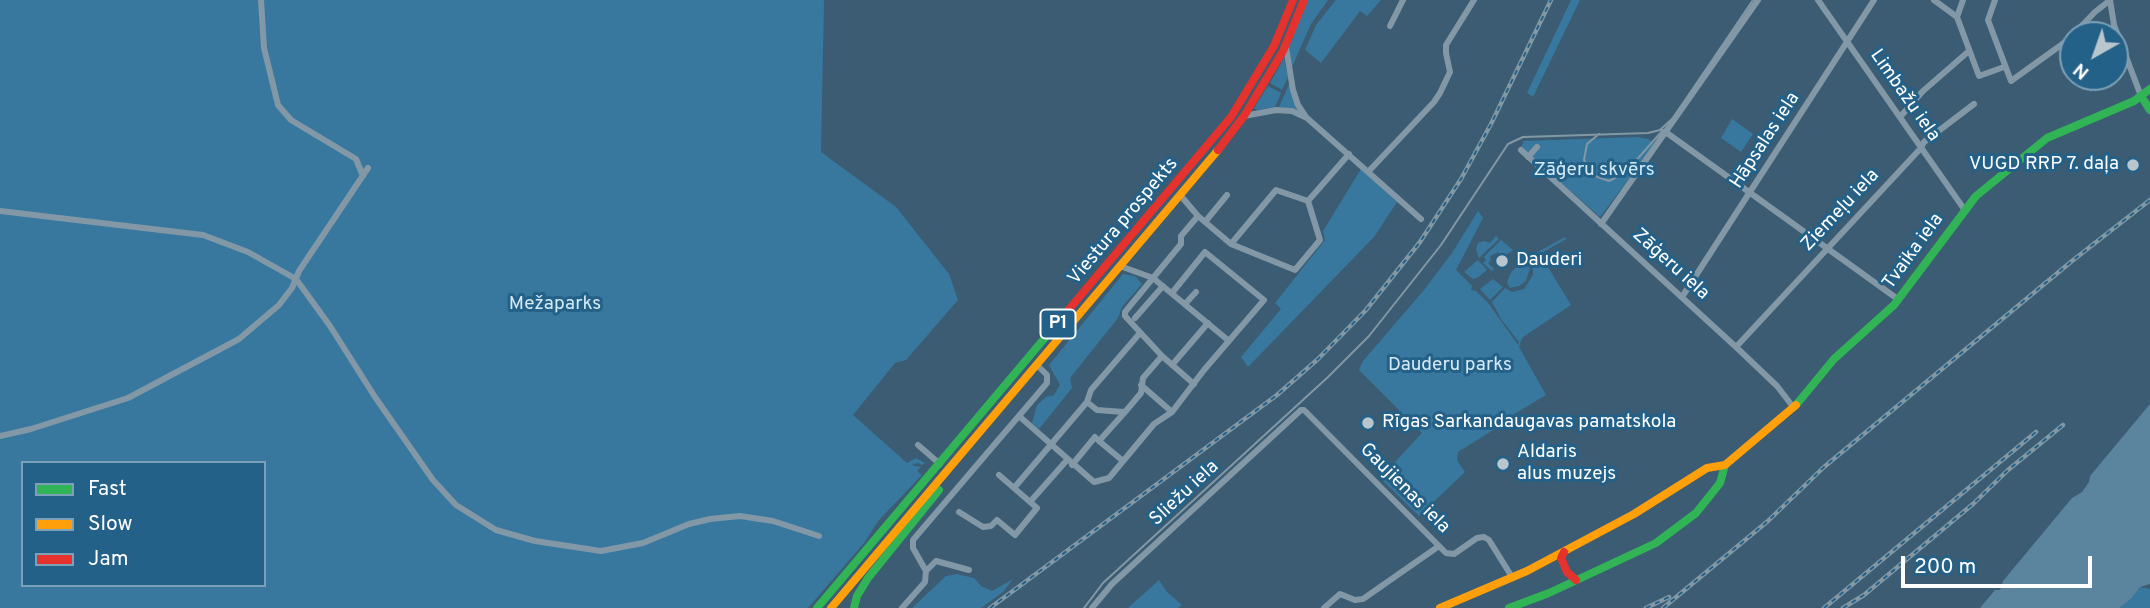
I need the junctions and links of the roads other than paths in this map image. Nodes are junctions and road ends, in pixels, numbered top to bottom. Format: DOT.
graph roads {
  1 [pos="261,0"];
  2 [pos="1293,0"];
  3 [pos="1304,0"];
  4 [pos="1403,0"];
  5 [pos="1474,0"];
  6 [pos="1758,0"];
  7 [pos="1818,0"];
  8 [pos="1874,0"];
  9 [pos="1934,0"];
  10 [pos="1963,0"];
  11 [pos="1994,0"];
  12 [pos="2110,1"];
  13 [pos="1957,17"];
  14 [pos="1390,26"];
  15 [pos="1848,42"];
  16 [pos="1285,45"];
  17 [pos="1969,51"];
  18 [pos="2004,66"];
  19 [pos="2150,89"];
  20 [pos="2141,96"];
  21 [pos="1974,104"];
  22 [pos="2150,110"];
  23 [pos="1244,116"];
  24 [pos="1900,117"];
  25 [pos="1307,118"];
  26 [pos="1667,133"];
  27 [pos="1537,147"];
  28 [pos="1922,148"];
  29 [pos="1521,150"];
  30 [pos="1349,154"];
  31 [pos="1528,157"];
  32 [pos="368,169"];
  33 [pos="1188,170"];
  34 [pos="1368,172"];
  35 [pos="363,176"];
  36 [pos="1196,178"];
  37 [pos="1750,194"];
  38 [pos="1227,195"];
  39 [pos="1181,196"];
  40 [pos="1308,201"];
  41 [pos="1964,209"];
  42 [pos="0,211"];
  43 [pos="1198,216"];
  44 [pos="1421,219"];
  45 [pos="1205,222"];
  46 [pos="1601,224"];
  47 [pos="1231,244"];
  48 [pos="1827,249"];
  49 [pos="1120,266"];
  50 [pos="1153,278"];
  51 [pos="296,279"];
  52 [pos="1163,286"];
  53 [pos="1196,292"];
  54 [pos="1171,293"];
  55 [pos="1682,297"];
  56 [pos="1899,300"];
  57 [pos="1185,304"];
  58 [pos="1135,318"];
  59 [pos="1208,323"];
  60 [pos="1140,333"];
  61 [pos="1229,341"];
  62 [pos="1736,347"];
  63 [pos="1162,356"];
  64 [pos="1037,365"];
  65 [pos="1172,365"];
  66 [pos="1194,384"];
  67 [pos="1141,385"];
  68 [pos="1087,402"];
  69 [pos="1794,408"];
  70 [pos="1304,411"];
  71 [pos="1125,412"];
  72 [pos="1172,412"];
  73 [pos="1019,416"];
  74 [pos="0,436"];
  75 [pos="1099,441"];
  76 [pos="1051,444"];
  77 [pos="918,445"];
  78 [pos="956,461"];
  79 [pos="1123,461"];
  80 [pos="1070,462"];
  81 [pos="940,464"];
  82 [pos="1724,465"];
  83 [pos="999,475"];
  84 [pos="1014,488"];
  85 [pos="1030,502"];
  86 [pos="959,512"];
  87 [pos="819,536"];
  88 [pos="1439,546"];
  89 [pos="1564,552"];
  90 [pos="969,570"];
  91 [pos="926,571"];
  92 [pos="1512,577"];
  93 [pos="1576,580"];
  94 [pos="817,608"];
  95 [pos="831,608"];
  96 [pos="854,608"];
  97 [pos="902,608"];
  98 [pos="1092,608"];
  99 [pos="1324,608"];
  100 [pos="1440,608"];
  101 [pos="1509,608"];
  1 -- 35 [label="street"];
  2 -- 33 [label="main road, Viestura prospekts / P1"];
  3 -- 16 [label="main road, Viestura prospekts / P1"];
  4 -- 14 [label="street"];
  5 -- 34 [label="street"];
  6 -- 26 [label="street"];
  7 -- 15 [label="street, Limbažu iela"];
  8 -- 15 [label="street, Hāpsalas iela"];
  9 -- 13 [label="street"];
  10 -- 13 [label="street"];
  11 -- 18 [label="street"];
  12 -- 18 [label="street"];
  12 -- 20 [label="street"];
  13 -- 17 [label="street"];
  15 -- 24 [label="street, Limbažu iela"];
  15 -- 37 [label="street, Hāpsalas iela"];
  16 -- 23 [label="main road, Viestura prospekts / P1"];
  16 -- 25 [label="street"];
  17 -- 18 [label="street"];
  17 -- 24 [label="street"];
  19 -- 20 [label="main road, Tvaika iela"];
  20 -- 22 [label="main road"];
  20 -- 41 [label="main road, Tvaika iela"];
  21 -- 28 [label="street, Ziemeļu iela"];
  23 -- 25 [label="street"];
  23 -- 36 [label="main road, Viestura prospekts / P1"];
  24 -- 28 [label="street, Limbažu iela"];
  25 -- 30 [label="street"];
  26 -- 37 [label="street"];
  26 -- 46 [label="street"];
  27 -- 31 [label="street"];
  28 -- 41 [label="street, Limbažu iela"];
  28 -- 48 [label="street, Ziemeļu iela"];
  29 -- 31 [label="street, Zāģeru iela"];
  30 -- 34 [label="street"];
  30 -- 40 [label="street"];
  31 -- 46 [label="street, Zāģeru iela"];
  32 -- 35 [label="street"];
  33 -- 36 [label="main road"];
  33 -- 81 [label="main road, Viestura prospekts / P1"];
  34 -- 44 [label="street"];
  35 -- 51 [label="street"];
  36 -- 39 [label="main road, Viestura prospekts / P1"];
  37 -- 48 [label="street"];
  37 -- 55 [label="street, Hāpsalas iela"];
  38 -- 45 [label="street"];
  39 -- 43 [label="street"];
  39 -- 49 [label="main road, Viestura prospekts / P1"];
  40 -- 47 [label="street"];
  40 -- 47 [label="street"];
  41 -- 56 [label="main road, Tvaika iela"];
  42 -- 51 [label="street"];
  43 -- 45 [label="street"];
  43 -- 50 [label="street"];
  45 -- 47 [label="street"];
  46 -- 55 [label="street, Zāģeru iela"];
  48 -- 56 [label="street"];
  48 -- 62 [label="street, Ziemeļu iela"];
  49 -- 50 [label="street"];
  49 -- 64 [label="main road, Viestura prospekts / P1"];
  50 -- 52 [label="street"];
  50 -- 60 [label="street"];
  51 -- 74 [label="street"];
  51 -- 87 [label="street"];
  52 -- 54 [label="street"];
  52 -- 58 [label="street"];
  53 -- 57 [label="street"];
  54 -- 57 [label="street"];
  54 -- 61 [label="street"];
  55 -- 62 [label="street, Zāģeru iela"];
  56 -- 69 [label="main road, Tvaika iela"];
  57 -- 59 [label="street"];
  59 -- 61 [label="street"];
  59 -- 65 [label="street"];
  60 -- 63 [label="street"];
  60 -- 68 [label="street"];
  61 -- 66 [label="street"];
  62 -- 69 [label="street, Zāģeru iela"];
  63 -- 65 [label="street"];
  63 -- 67 [label="street"];
  64 -- 73 [label="street"];
  64 -- 78 [label="main road, Viestura prospekts / P1"];
  65 -- 66 [label="street"];
  66 -- 72 [label="street"];
  67 -- 71 [label="street"];
  67 -- 72 [label="street"];
  68 -- 71 [label="street"];
  68 -- 76 [label="street"];
  69 -- 82 [label="main road, Tvaika iela"];
  70 -- 88 [label="street, Gaujienas iela"];
  70 -- 98 [label="street, Sliežu iela"];
  71 -- 75 [label="street"];
  72 -- 79 [label="street"];
  73 -- 76 [label="street"];
  73 -- 91 [label="street"];
  75 -- 79 [label="street"];
  75 -- 80 [label="street"];
  76 -- 80 [label="street"];
  76 -- 84 [label="street"];
  77 -- 81 [label="street"];
  78 -- 95 [label="main road, Viestura prospekts / P1"];
  78 -- 96 [label="main road"];
  79 -- 80 [label="street"];
  80 -- 85 [label="street"];
  81 -- 94 [label="main road, Viestura prospekts / P1"];
  82 -- 89 [label="main road, Tvaika iela"];
  82 -- 93 [label="main road, Tvaika iela"];
  83 -- 84 [label="street"];
  84 -- 85 [label="street"];
  85 -- 86 [label="street"];
  88 -- 92 [label="street, Gaujienas iela"];
  88 -- 99 [label="street"];
  89 -- 92 [label="main road, Tvaika iela"];
  89 -- 93 [label="main road"];
  90 -- 91 [label="street"];
  91 -- 97 [label="street"];
  92 -- 100 [label="main road, Tvaika iela"];
  93 -- 101 [label="main road, Tvaika iela"];
}
